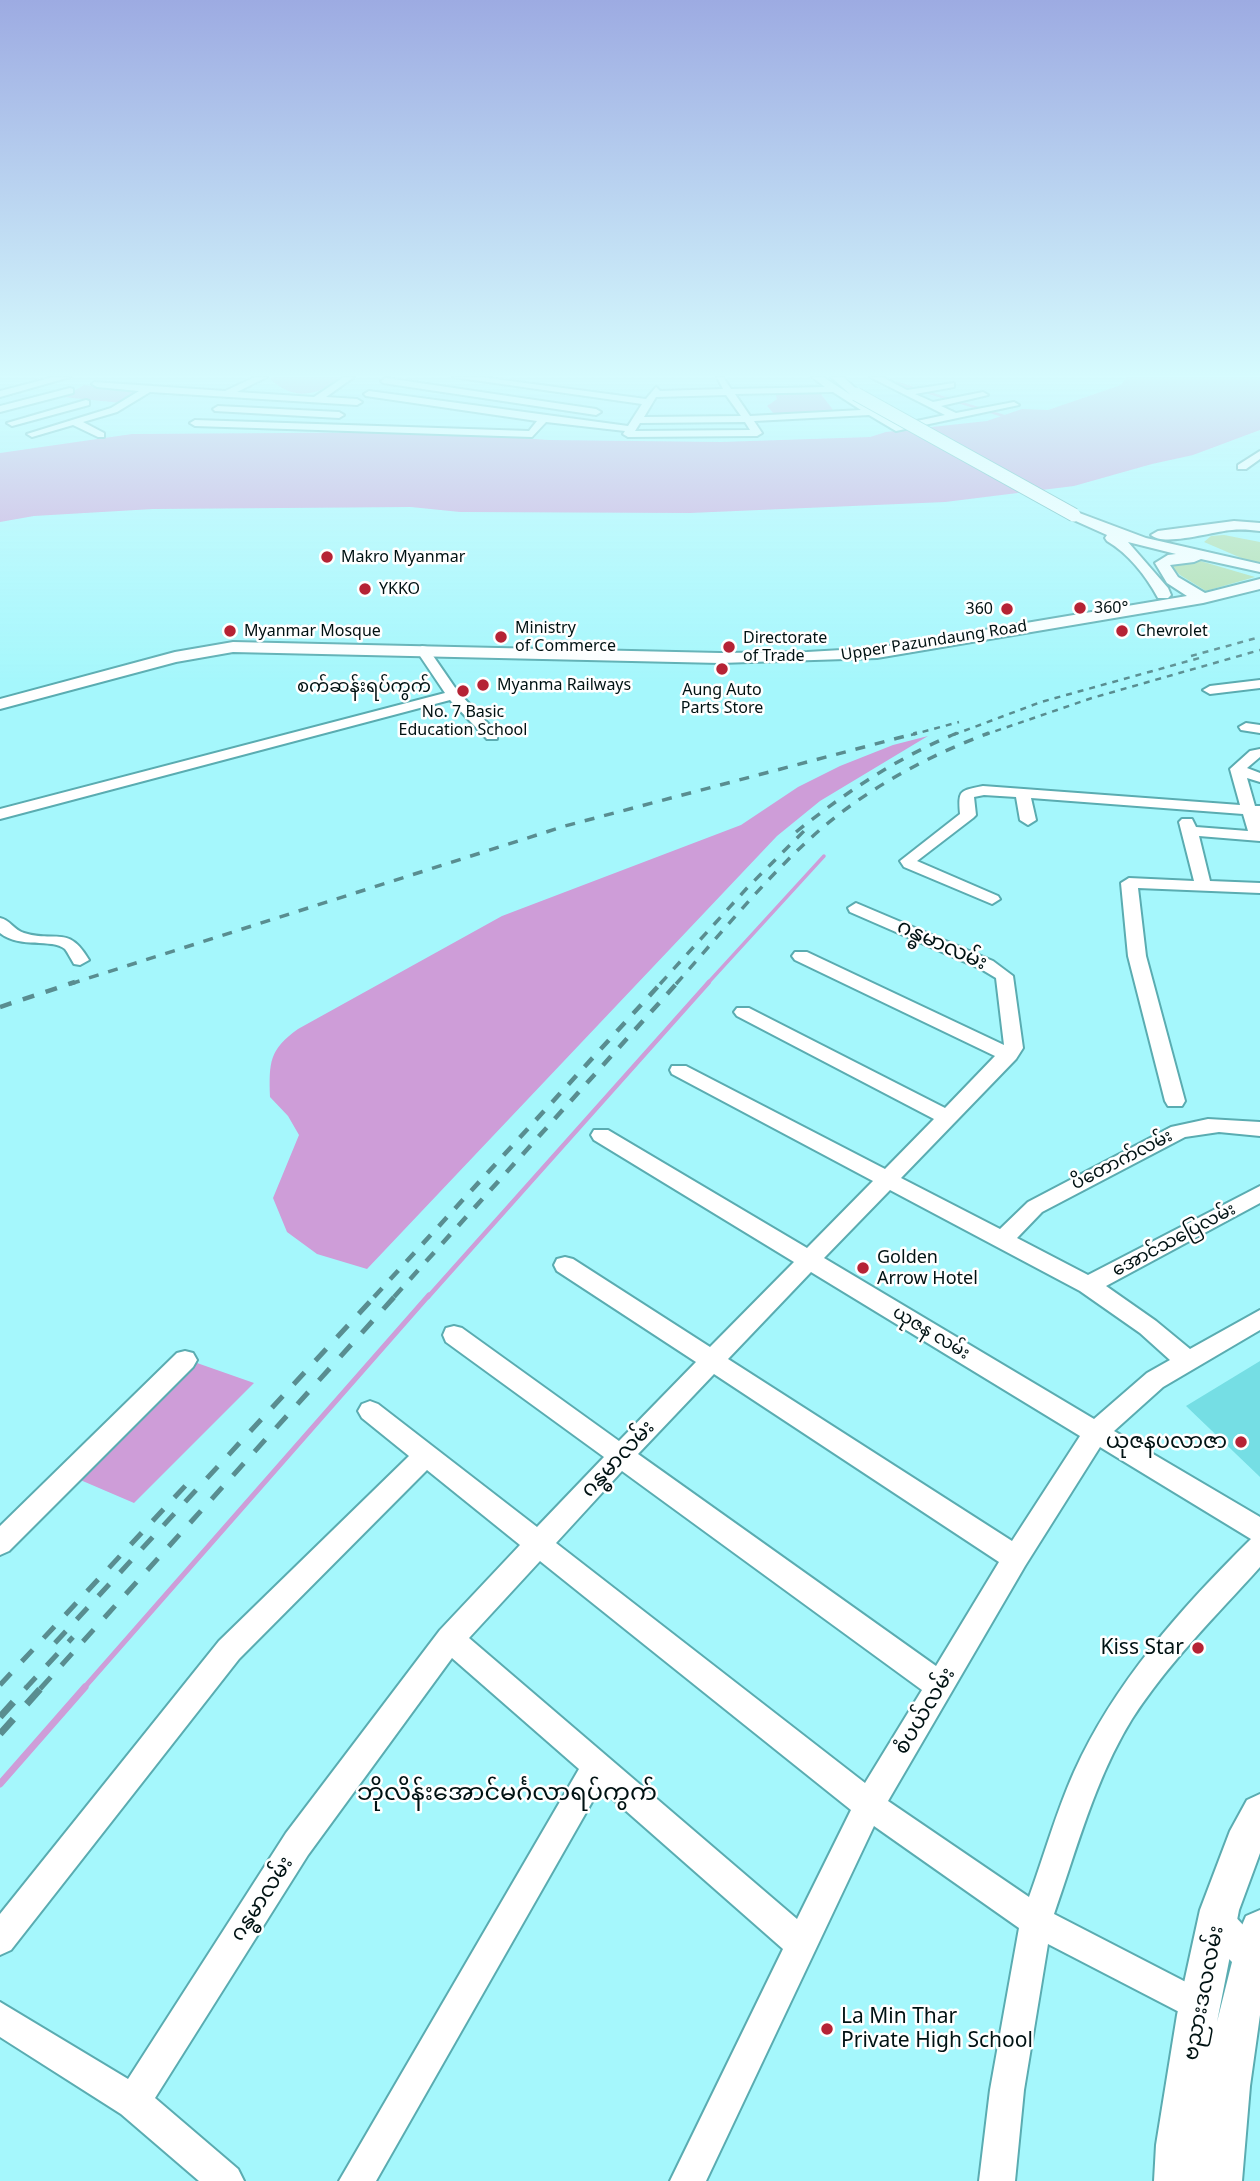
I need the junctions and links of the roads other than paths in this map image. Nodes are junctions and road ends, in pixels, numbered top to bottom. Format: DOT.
graph roads {
  1 [pos="1008,479"];
  2 [pos="1088,523"];
  3 [pos="1260,529"];
  4 [pos="1239,559"];
  5 [pos="1260,563"];
  6 [pos="1260,568"];
  7 [pos="1260,584"];
  8 [pos="1160,585"];
  9 [pos="1197,599"];
  10 [pos="1137,608"];
  11 [pos="422,650"];
  12 [pos="445,651"];
  13 [pos="440,675"];
  14 [pos="1260,684"];
  15 [pos="1210,690"];
  16 [pos="453,695"];
  17 [pos="0,704"];
  18 [pos="492,736"];
  19 [pos="1260,753"];
  20 [pos="1237,769"];
  21 [pos="1260,778"];
  22 [pos="1023,793"];
  23 [pos="1183,804"];
  24 [pos="1254,805"];
  25 [pos="0,814"];
  26 [pos="1028,820"];
  27 [pos="1257,828"];
  28 [pos="1190,831"];
  29 [pos="1203,884"];
  30 [pos="1260,888"];
  31 [pos="992,899"];
  32 [pos="856,908"];
  33 [pos="0,923"];
  34 [pos="801,956"];
  35 [pos="80,960"];
  36 [pos="743,1012"];
  37 [pos="1009,1055"];
  38 [pos="679,1070"];
  39 [pos="1175,1101"];
  40 [pos="947,1117"];
  41 [pos="1260,1129"];
  42 [pos="601,1135"];
  43 [pos="885,1180"];
  44 [pos="1260,1194"];
  45 [pos="1002,1240"];
  46 [pos="810,1261"];
  47 [pos="565,1265"];
  48 [pos="1088,1285"];
  49 [pos="1260,1319"];
  50 [pos="454,1335"];
  51 [pos="185,1360"];
  52 [pos="1187,1360"];
  53 [pos="710,1361"];
  54 [pos="370,1411"];
  55 [pos="1096,1432"];
  56 [pos="621,1455"];
  57 [pos="425,1456"];
  58 [pos="1260,1531"];
  59 [pos="4,1532"];
  60 [pos="540,1542"];
  61 [pos="1260,1548"];
  62 [pos="1016,1558"];
  63 [pos="450,1639"];
  64 [pos="940,1686"];
  65 [pos="596,1768"];
  66 [pos="869,1805"];
  67 [pos="1260,1813"];
  68 [pos="1036,1920"];
  69 [pos="1218,1921"];
  70 [pos="0,1939"];
  71 [pos="802,1944"];
  72 [pos="1257,1952"];
  73 [pos="1198,2005"];
  74 [pos="0,2018"];
  75 [pos="133,2102"];
  76 [pos="226,2181"];
  77 [pos="357,2181"];
  78 [pos="688,2181"];
  79 [pos="997,2181"];
  80 [pos="1175,2181"];
  81 [pos="1220,2181"];
  1 -- 2 [label="main road, bridge"];
  2 -- 3 [label="main road"];
  2 -- 4 [label="main road"];
  2 -- 8 [label="main road"];
  3 -- 4 [label="main road"];
  4 -- 5 [label="main road"];
  4 -- 6 [label="main road"];
  4 -- 9 [label="main road"];
  7 -- 9 [label="main road, Upper Pazundaung Road"];
  8 -- 9 [label="main road"];
  8 -- 10 [label="main road"];
  9 -- 10 [label="main road, Upper Pazundaung Road"];
  10 -- 12 [label="main road, Upper Pazundaung Road"];
  11 -- 12 [label="main road, Upper Pazundaung Road"];
  11 -- 13 [label="street"];
  11 -- 17 [label="main road, Upper Pazundaung Road"];
  12 -- 13 [label="street"];
  13 -- 16 [label="street"];
  14 -- 15 [label="street"];
  16 -- 18 [label="street"];
  16 -- 25 [label="street"];
  19 -- 20 [label="street"];
  20 -- 21 [label="street"];
  20 -- 24 [label="street"];
  22 -- 23 [label="street"];
  22 -- 26 [label="street"];
  22 -- 31 [label="street"];
  23 -- 24 [label="street"];
  23 -- 28 [label="street"];
  24 -- 27 [label="street"];
  27 -- 28 [label="street"];
  28 -- 29 [label="street"];
  29 -- 30 [label="street"];
  29 -- 39 [label="street"];
  32 -- 37 [label="street, ဂန္ဓမာလမ်း"];
  33 -- 35 [label="street"];
  34 -- 37 [label="street"];
  36 -- 40 [label="street"];
  37 -- 40 [label="street, ဂန္ဓမာလမ်း"];
  38 -- 43 [label="street"];
  40 -- 43 [label="street, ဂန္ဓမာလမ်း"];
  41 -- 45 [label="street, ပိတောက်လမ်း"];
  42 -- 46 [label="street, ယုဇန လမ်း"];
  43 -- 45 [label="street"];
  43 -- 46 [label="street, ဂန္ဓမာလမ်း"];
  44 -- 48 [label="street, အောင်သပြေလမ်း"];
  45 -- 48 [label="street"];
  46 -- 53 [label="street, ဂန္ဓမာလမ်း"];
  46 -- 55 [label="street, ယုဇန လမ်း"];
  47 -- 53 [label="street"];
  48 -- 52 [label="street"];
  49 -- 52 [label="street, စံပယ်လမ်း"];
  50 -- 56 [label="street"];
  51 -- 59 [label="street"];
  52 -- 55 [label="street, စံပယ်လမ်း"];
  53 -- 56 [label="street, ဂန္ဓမာလမ်း"];
  53 -- 62 [label="street"];
  54 -- 57 [label="street"];
  55 -- 58 [label="street, ယုဇန လမ်း"];
  55 -- 62 [label="street, စံပယ်လမ်း"];
  56 -- 60 [label="street, ဂန္ဓမာလမ်း"];
  56 -- 64 [label="street"];
  57 -- 60 [label="street"];
  57 -- 70 [label="street"];
  60 -- 63 [label="street, ဂန္ဓမာလမ်း"];
  60 -- 66 [label="street"];
  61 -- 68 [label="street"];
  62 -- 64 [label="street, စံပယ်လမ်း"];
  63 -- 65 [label="street"];
  63 -- 75 [label="street, ဂန္ဓမာလမ်း"];
  64 -- 66 [label="street, စံပယ်လမ်း"];
  65 -- 71 [label="street"];
  65 -- 77 [label="street"];
  66 -- 68 [label="street"];
  66 -- 71 [label="street, စံပယ်လမ်း"];
  67 -- 69 [label="main road, ဗညားဒလလမ်း"];
  68 -- 73 [label="street"];
  68 -- 79 [label="street"];
  69 -- 72 [label="street"];
  69 -- 73 [label="main road, ဗညားဒလလမ်း"];
  71 -- 78 [label="street, စံပယ်လမ်း"];
  72 -- 81 [label="main road, ဗညားဒလလမ်း"];
  73 -- 80 [label="main road, ဗညားဒလလမ်း"];
  74 -- 75 [label="street"];
  75 -- 76 [label="street"];
}
